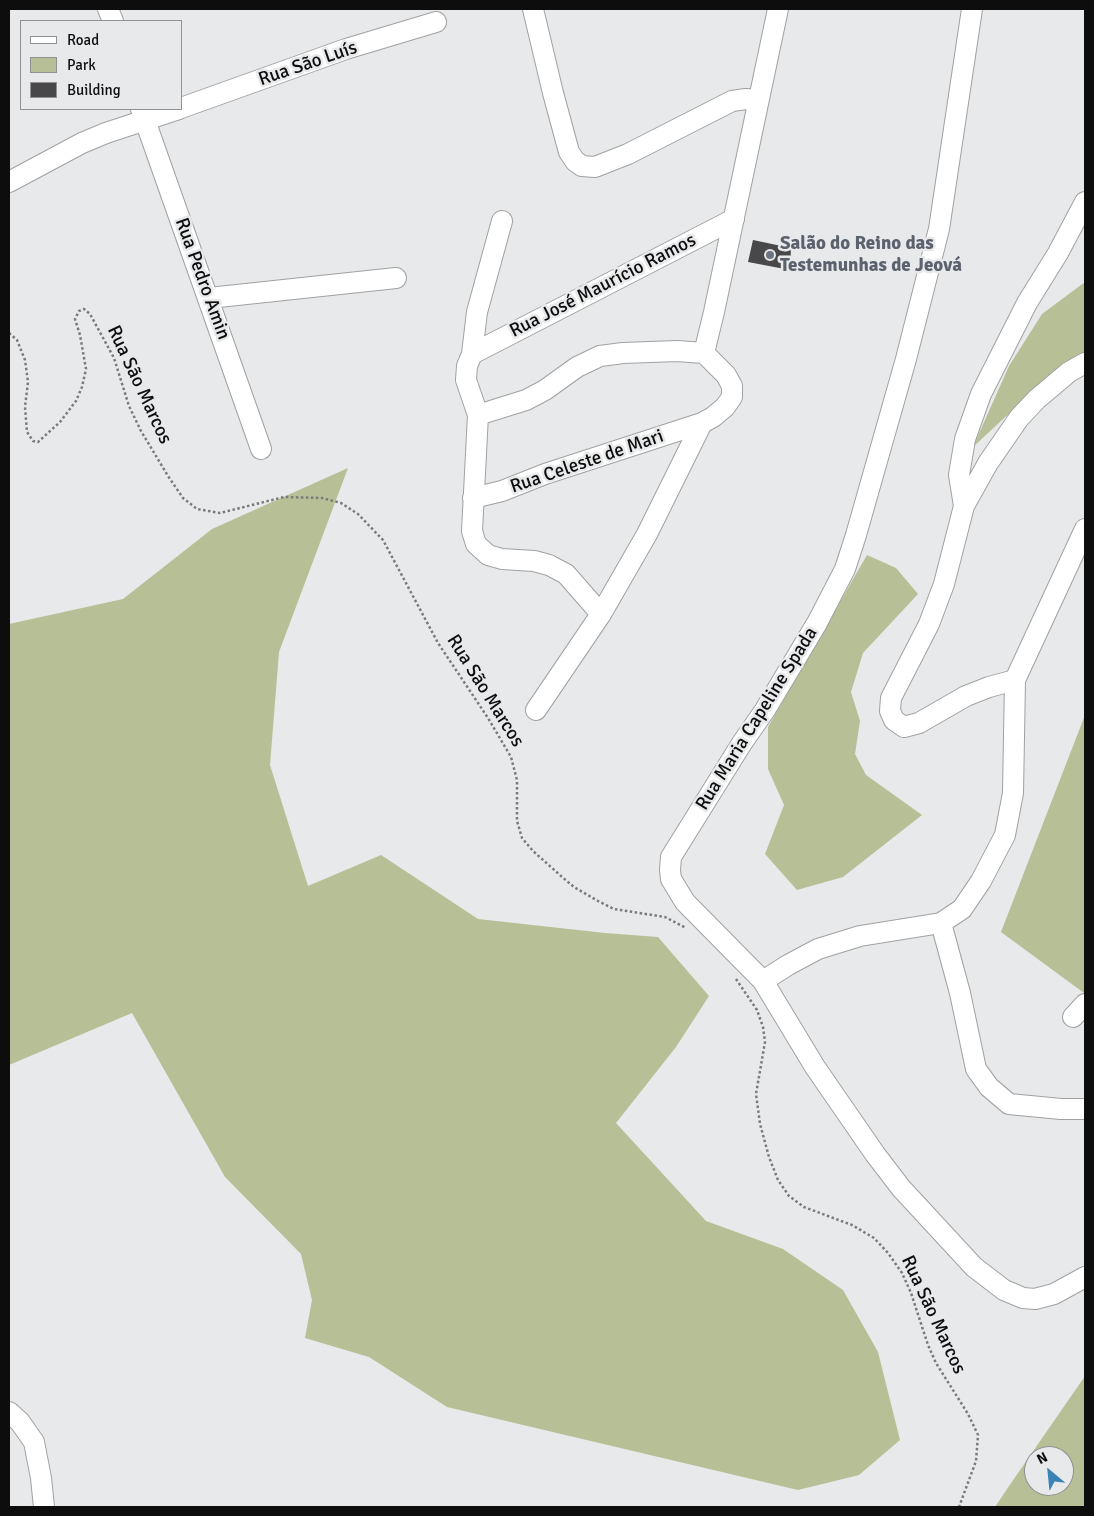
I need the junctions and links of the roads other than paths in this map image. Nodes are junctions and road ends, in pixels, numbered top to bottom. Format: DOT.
graph roads {
  1 [pos="533,9"];
  2 [pos="778,9"];
  3 [pos="972,9"];
  4 [pos="436,22"];
  5 [pos="758,100"];
  6 [pos="182,107"];
  7 [pos="169,110"];
  8 [pos="143,115"];
  9 [pos="9,182"];
  10 [pos="1085,202"];
  11 [pos="734,219"];
  12 [pos="502,221"];
  13 [pos="396,278"];
  14 [pos="209,298"];
  15 [pos="704,352"];
  16 [pos="472,354"];
  17 [pos="1085,363"];
  18 [pos="478,415"];
  19 [pos="702,424"];
  20 [pos="261,449"];
  21 [pos="473,498"];
  22 [pos="964,506"];
  23 [pos="1085,529"];
  24 [pos="601,614"];
  25 [pos="1015,680"];
  26 [pos="536,710"];
  27 [pos="941,923"];
  28 [pos="763,981"];
  29 [pos="1085,1109"];
  30 [pos="1085,1277"];
  31 [pos="9,1412"];
  32 [pos="44,1507"];
  1 -- 5 [label="street"];
  2 -- 5 [label="street"];
  3 -- 28 [label="street, Rua Maria Capeline Spada"];
  4 -- 6 [label="street, Rua São Luís"];
  5 -- 11 [label="street"];
  7 -- 8 [label="street, Rua São Luís"];
  8 -- 9 [label="street, Rua São Luís"];
  8 -- 14 [label="street, Rua Pedro Amin"];
  10 -- 22 [label="street"];
  11 -- 15 [label="street"];
  11 -- 16 [label="street, Rua José Maurício Ramos"];
  12 -- 16 [label="street"];
  13 -- 14 [label="street"];
  14 -- 20 [label="street, Rua Pedro Amin"];
  15 -- 18 [label="street"];
  15 -- 19 [label="street"];
  16 -- 18 [label="street"];
  17 -- 22 [label="street"];
  18 -- 21 [label="street"];
  19 -- 21 [label="street, Rua Celeste de Mari"];
  19 -- 24 [label="street"];
  21 -- 24 [label="street"];
  22 -- 25 [label="street"];
  23 -- 25 [label="street"];
  24 -- 26 [label="street"];
  25 -- 27 [label="street"];
  27 -- 28 [label="street"];
  27 -- 29 [label="street"];
  28 -- 30 [label="street, Rua Maria Capeline Spada"];
  31 -- 32 [label="street"];
}
